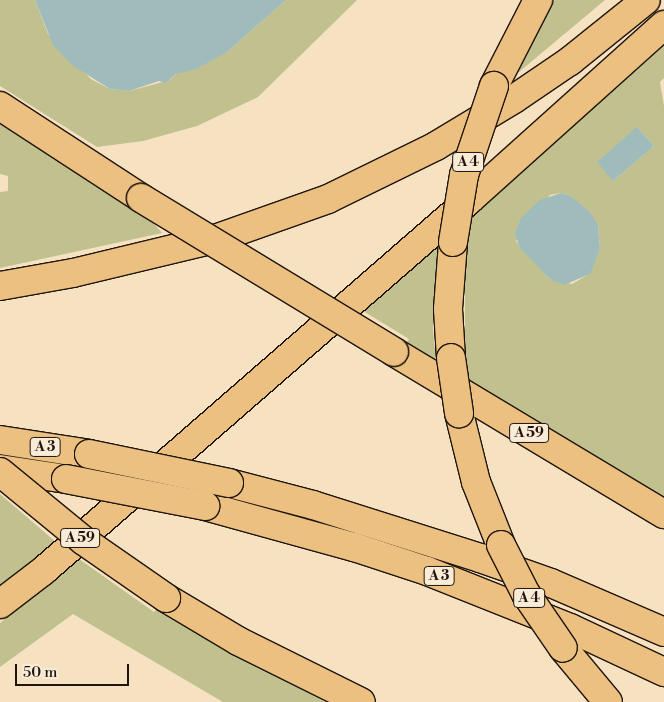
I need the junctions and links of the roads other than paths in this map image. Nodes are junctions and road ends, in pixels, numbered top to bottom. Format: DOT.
graph roads {
  1 [pos="538,0"];
  2 [pos="646,0"];
  3 [pos="664,25"];
  4 [pos="0,106"];
  5 [pos="0,286"];
  6 [pos="0,440"];
  7 [pos="0,470"];
  8 [pos="664,514"];
  9 [pos="0,604"];
  10 [pos="664,632"];
  11 [pos="664,672"];
  12 [pos="361,702"];
  13 [pos="608,702"];
  1 -- 13 [label="highway, A 4, bridge"];
  2 -- 5 [label="highway"];
  3 -- 9 [label="highway"];
  4 -- 8 [label="highway, A 59, bridge"];
  6 -- 10 [label="highway, A 3, bridge"];
  7 -- 11 [label="highway, A 3, bridge"];
  7 -- 12 [label="highway, A 59, bridge"];
}
